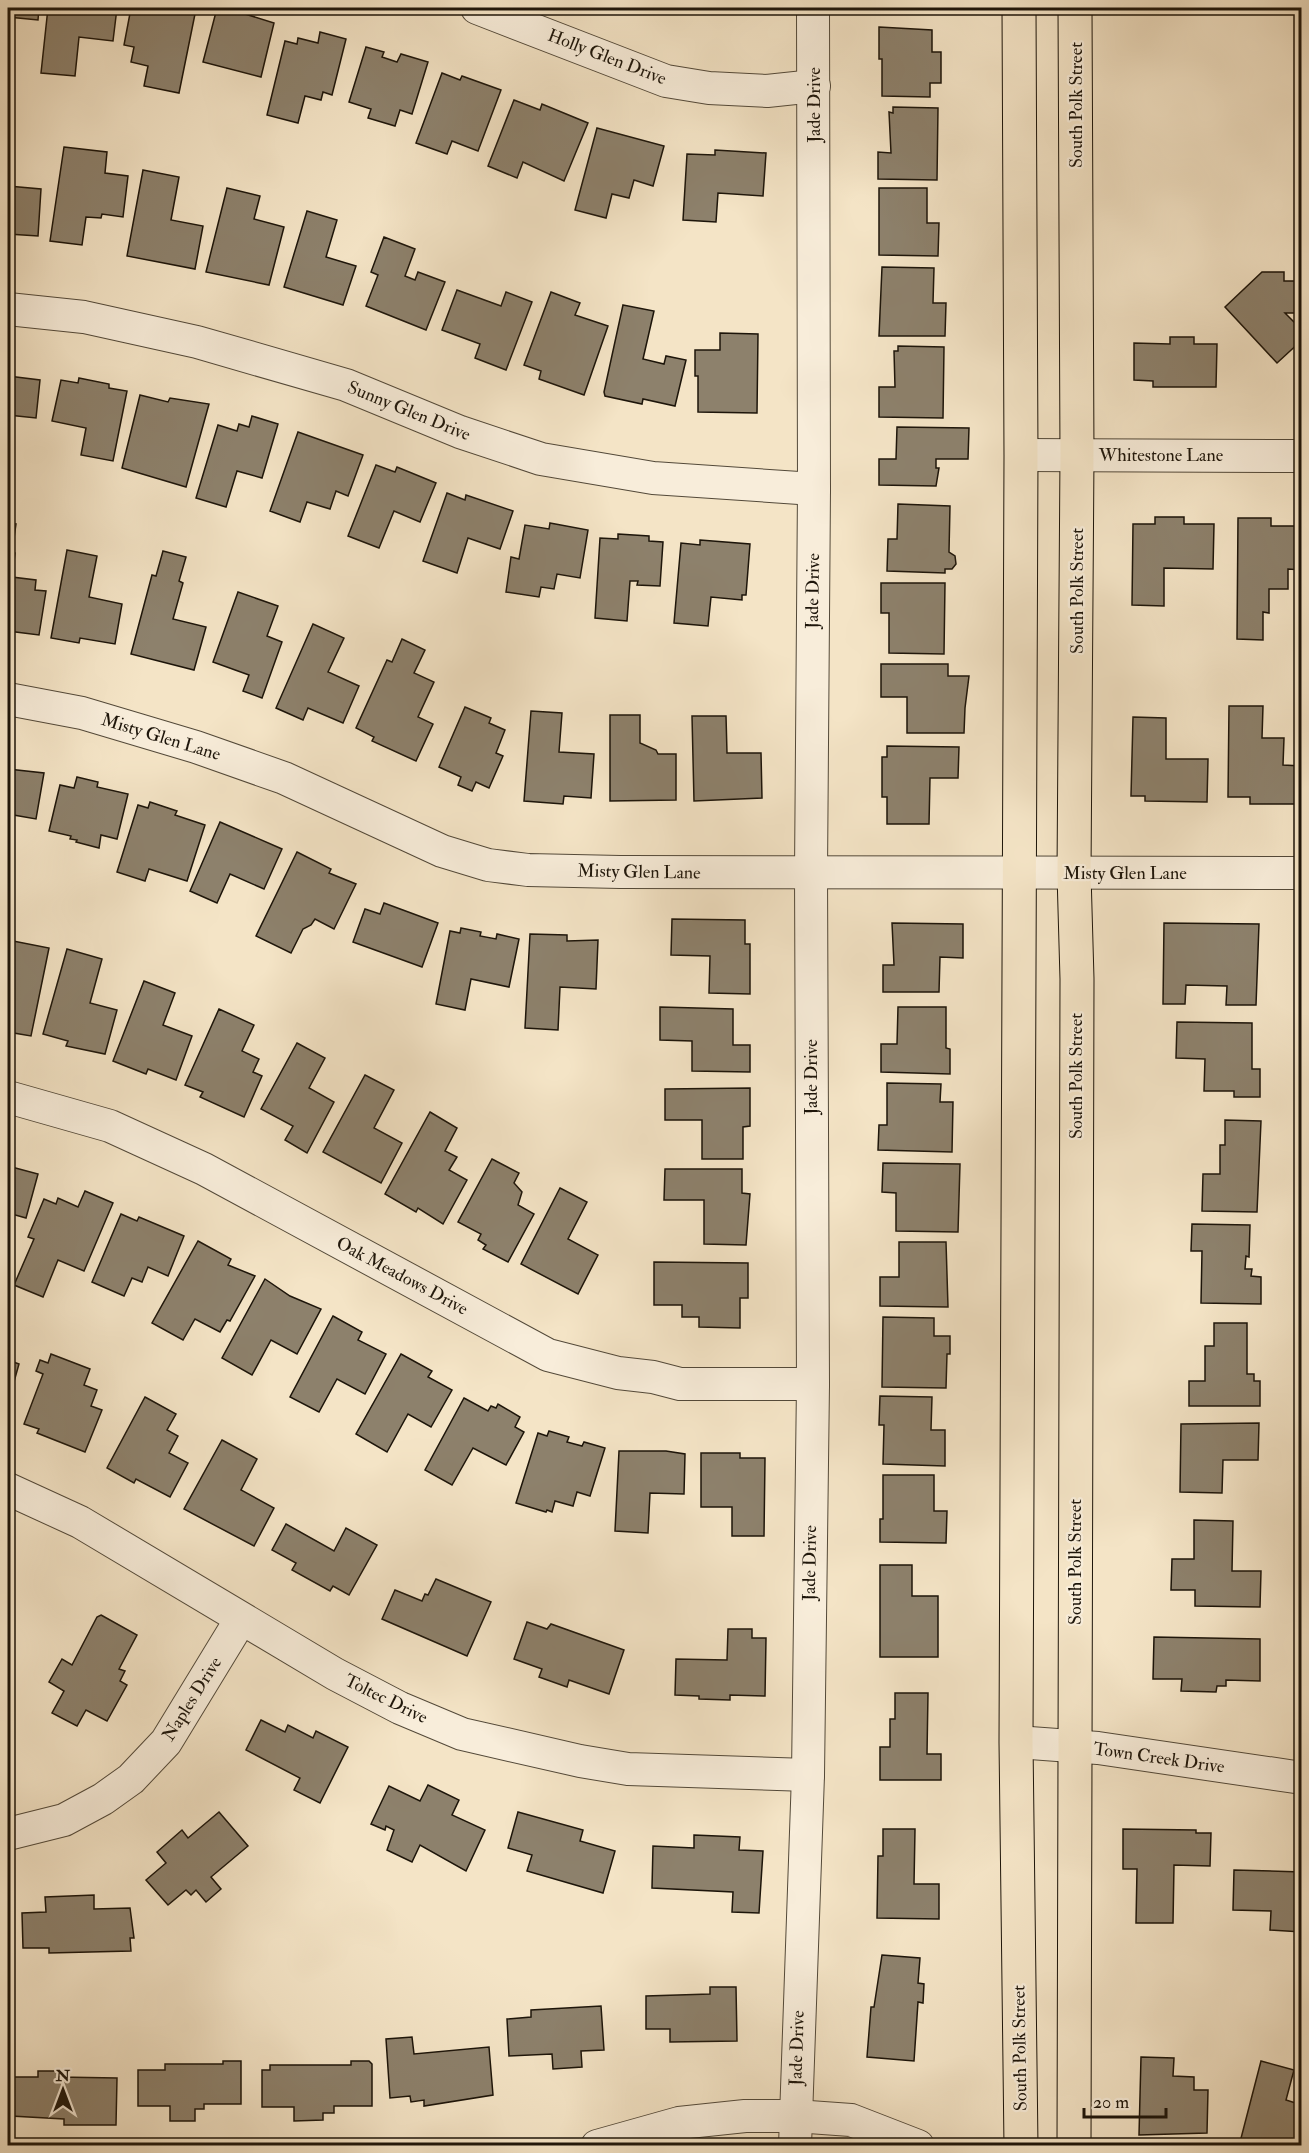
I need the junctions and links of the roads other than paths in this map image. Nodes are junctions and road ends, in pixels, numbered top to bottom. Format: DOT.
graph roads {
  1 [pos="477,8"];
  2 [pos="813,8"];
  3 [pos="1019,8"];
  4 [pos="1075,8"];
  5 [pos="814,86"];
  6 [pos="8,309"];
  7 [pos="1021,455"];
  8 [pos="1077,455"];
  9 [pos="1302,456"];
  10 [pos="814,489"];
  11 [pos="8,699"];
  12 [pos="811,873"];
  13 [pos="1018,873"];
  14 [pos="1302,873"];
  15 [pos="1074,874"];
  16 [pos="8,1096"];
  17 [pos="813,1384"];
  18 [pos="8,1489"];
  19 [pos="241,1619"];
  20 [pos="1016,1742"];
  21 [pos="1074,1748"];
  22 [pos="808,1775"];
  23 [pos="1302,1778"];
  24 [pos="8,1834"];
  25 [pos="795,2131"];
  26 [pos="597,2145"];
  27 [pos="918,2145"];
  28 [pos="1021,2145"];
  29 [pos="1074,2145"];
  1 -- 5 [label="street, Holly Glen Drive"];
  2 -- 5 [label="street, Jade Drive"];
  3 -- 7 [label="main road, South Polk Street"];
  4 -- 8 [label="main road, South Polk Street"];
  5 -- 10 [label="street, Jade Drive"];
  6 -- 10 [label="street, Sunny Glen Drive"];
  7 -- 8 [label="street, Whitestone Lane"];
  7 -- 13 [label="main road, South Polk Street"];
  8 -- 9 [label="street, Whitestone Lane"];
  8 -- 15 [label="main road, South Polk Street"];
  10 -- 12 [label="street, Jade Drive"];
  11 -- 12 [label="street, Misty Glen Lane"];
  12 -- 13 [label="street, Misty Glen Lane"];
  12 -- 17 [label="street, Jade Drive"];
  13 -- 15 [label="street, Misty Glen Lane"];
  13 -- 20 [label="main road, South Polk Street"];
  14 -- 15 [label="street, Misty Glen Lane"];
  15 -- 21 [label="main road, South Polk Street"];
  16 -- 17 [label="street, Oak Meadows Drive"];
  17 -- 22 [label="street, Jade Drive"];
  18 -- 19 [label="street, Toltec Drive"];
  19 -- 22 [label="street, Toltec Drive"];
  19 -- 24 [label="street, Naples Drive"];
  20 -- 21 [label="street, Town Creek Drive"];
  20 -- 28 [label="main road, South Polk Street"];
  21 -- 23 [label="street, Town Creek Drive"];
  21 -- 29 [label="main road, South Polk Street"];
  22 -- 25 [label="street, Jade Drive"];
  25 -- 26 [label="street"];
  25 -- 27 [label="street"];
}
